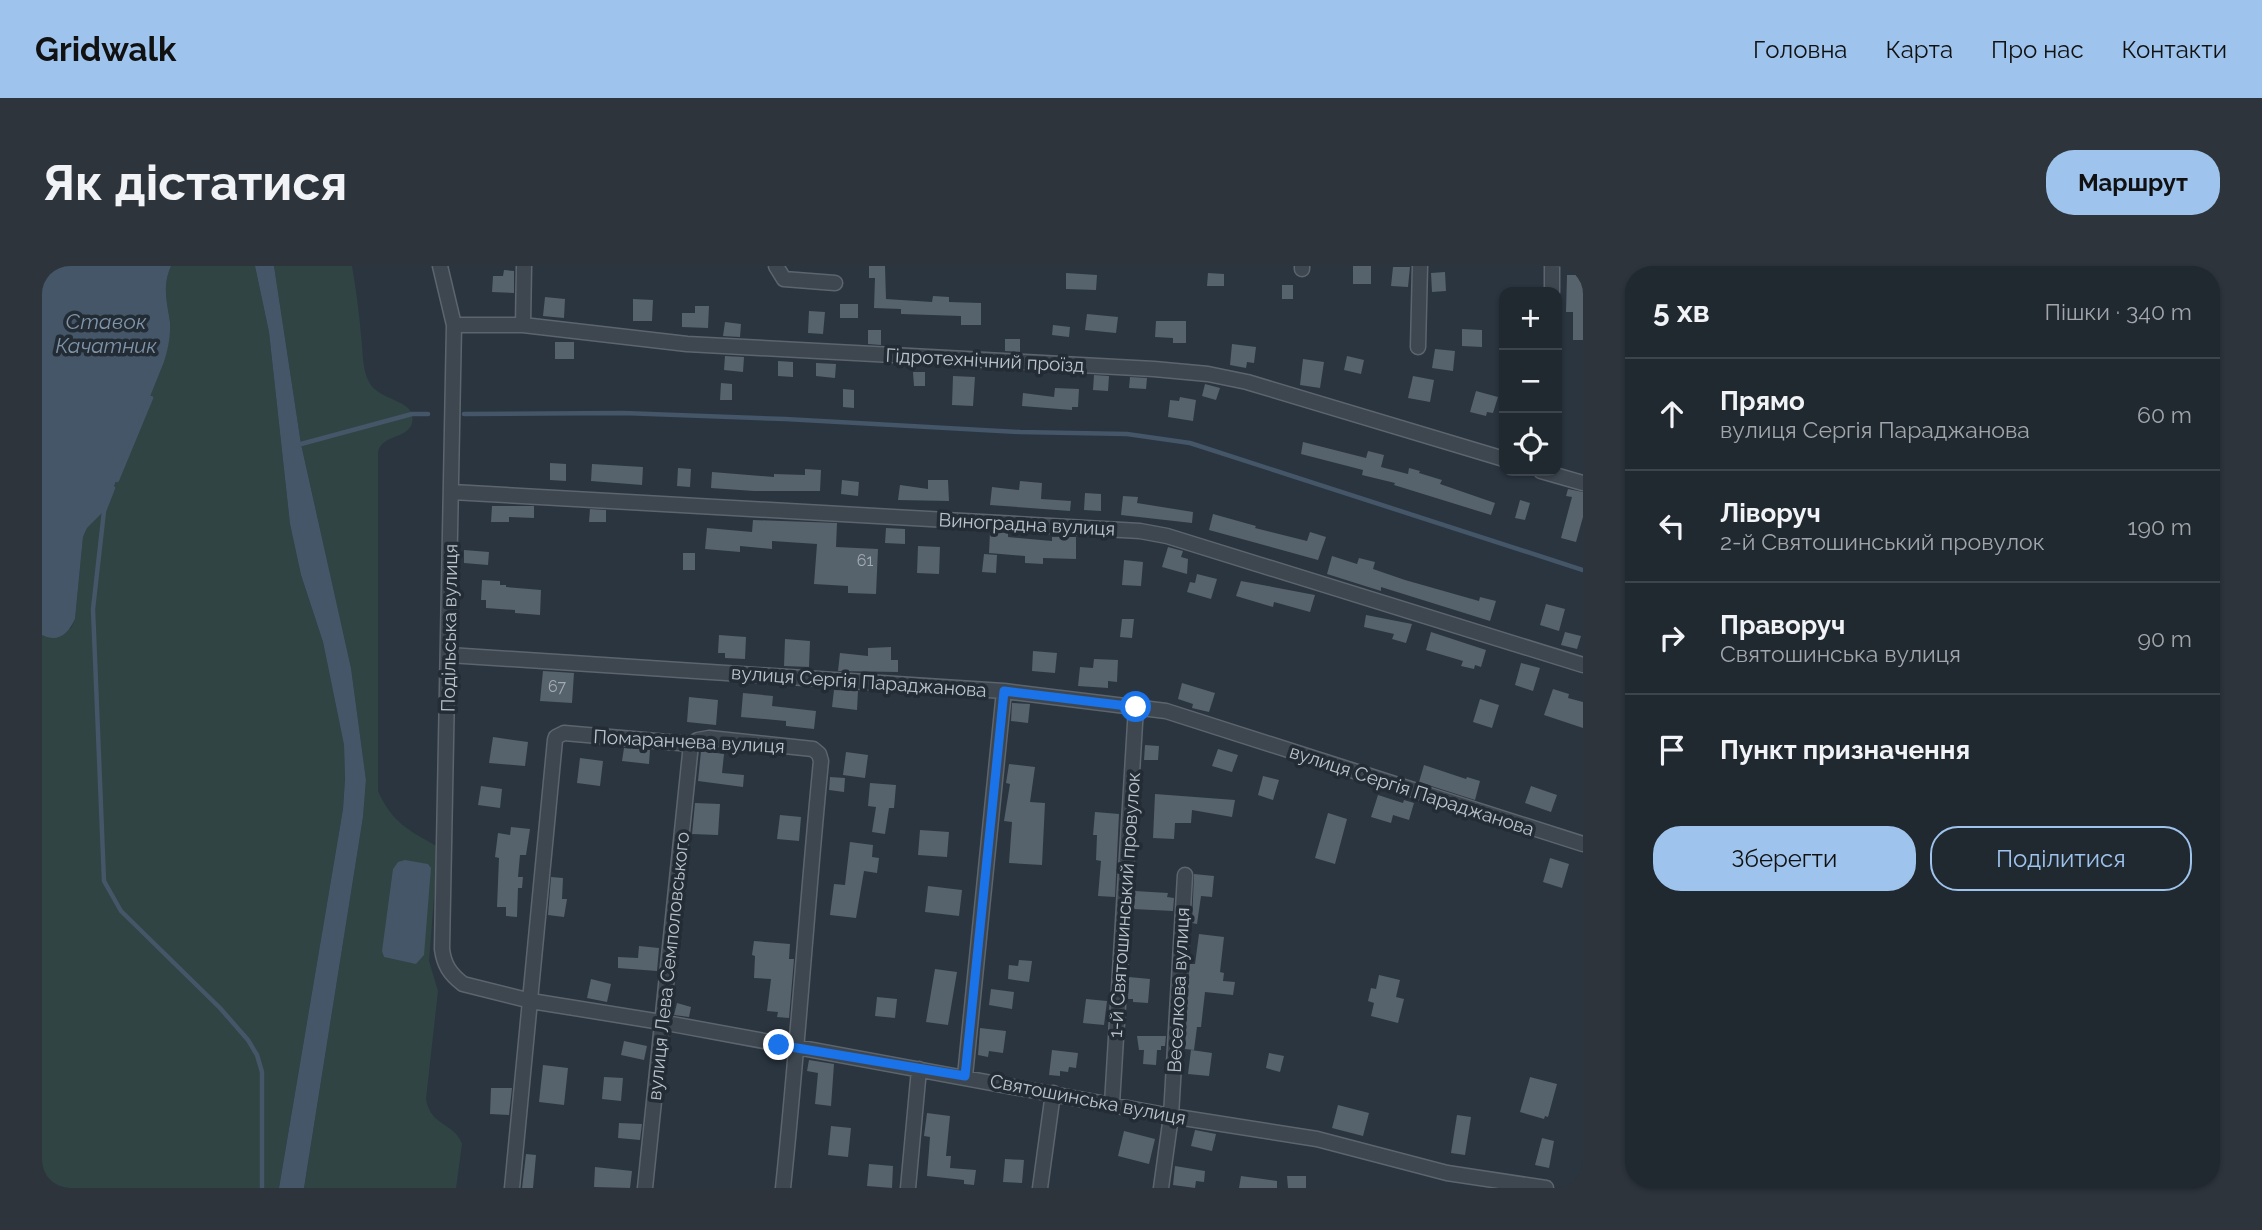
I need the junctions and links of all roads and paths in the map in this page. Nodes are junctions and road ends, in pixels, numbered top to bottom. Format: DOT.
graph roads {
  1 [pos="440,266"];
  2 [pos="524,266"];
  3 [pos="776,266"];
  4 [pos="1420,266"];
  5 [pos="1552,266"];
  6 [pos="835,283"];
  7 [pos="1552,287"];
  8 [pos="454,325"];
  9 [pos="523,325"];
  10 [pos="1418,347"];
  11 [pos="1499,458"];
  12 [pos="1558,476"];
  13 [pos="1583,483"];
  14 [pos="452,492"];
  15 [pos="449,655"];
  16 [pos="1583,665"];
  17 [pos="1004,691"];
  18 [pos="1136,707"];
  19 [pos="691,744"];
  20 [pos="1583,844"];
  21 [pos="1185,875"];
  22 [pos="463,984"];
  23 [pos="531,1001"];
  24 [pos="661,1022"];
  25 [pos="798,1048"];
  26 [pos="919,1069"];
  27 [pos="965,1076"];
  28 [pos="1053,1093"];
  29 [pos="1112,1104"];
  30 [pos="1171,1116"];
  31 [pos="512,1188"];
  32 [pos="645,1188"];
  33 [pos="783,1188"];
  34 [pos="908,1188"];
  35 [pos="1040,1188"];
  36 [pos="1161,1188"];
  37 [pos="1546,1188"];
  1 -- 8 [label="street, Подільська вулиця"];
  2 -- 9 [label="street"];
  3 -- 6 [label="street"];
  4 -- 10 [label="street"];
  5 -- 7 [label="street"];
  8 -- 9 [label="street, Гідротехнічний проїзд"];
  8 -- 14 [label="street, Подільська вулиця"];
  9 -- 11 [label="street, Гідротехнічний проїзд"];
  12 -- 13 [label="street"];
  14 -- 15 [label="street, Подільська вулиця"];
  14 -- 16 [label="street, Виноградна вулиця"];
  15 -- 17 [label="street, вулиця Сергія Параджанова"];
  15 -- 22 [label="street, Подільська вулиця"];
  17 -- 18 [label="street, вулиця Сергія Параджанова"];
  17 -- 27 [label="street"];
  18 -- 20 [label="street, вулиця Сергія Параджанова"];
  18 -- 29 [label="street, 1-й Святошинський провулок"];
  19 -- 23 [label="street, Помаранчева вулиця"];
  19 -- 24 [label="street, вулиця Лева Семполовського"];
  19 -- 25 [label="street, Помаранчева вулиця"];
  21 -- 30 [label="street, Веселкова вулиця"];
  22 -- 23 [label="street, Святошинська вулиця"];
  23 -- 24 [label="street, Святошинська вулиця"];
  23 -- 31 [label="street"];
  24 -- 25 [label="street, Святошинська вулиця"];
  24 -- 32 [label="street, вулиця Лева Семполовського"];
  25 -- 26 [label="street, Святошинська вулиця"];
  25 -- 33 [label="street, Помаранчева вулиця"];
  26 -- 27 [label="street, Святошинська вулиця"];
  26 -- 34 [label="street"];
  27 -- 28 [label="street, Святошинська вулиця"];
  28 -- 29 [label="street, Святошинська вулиця"];
  28 -- 35 [label="street"];
  29 -- 30 [label="street, Святошинська вулиця"];
  30 -- 36 [label="street, Веселкова вулиця"];
  30 -- 37 [label="street, Святошинська вулиця"];
}
